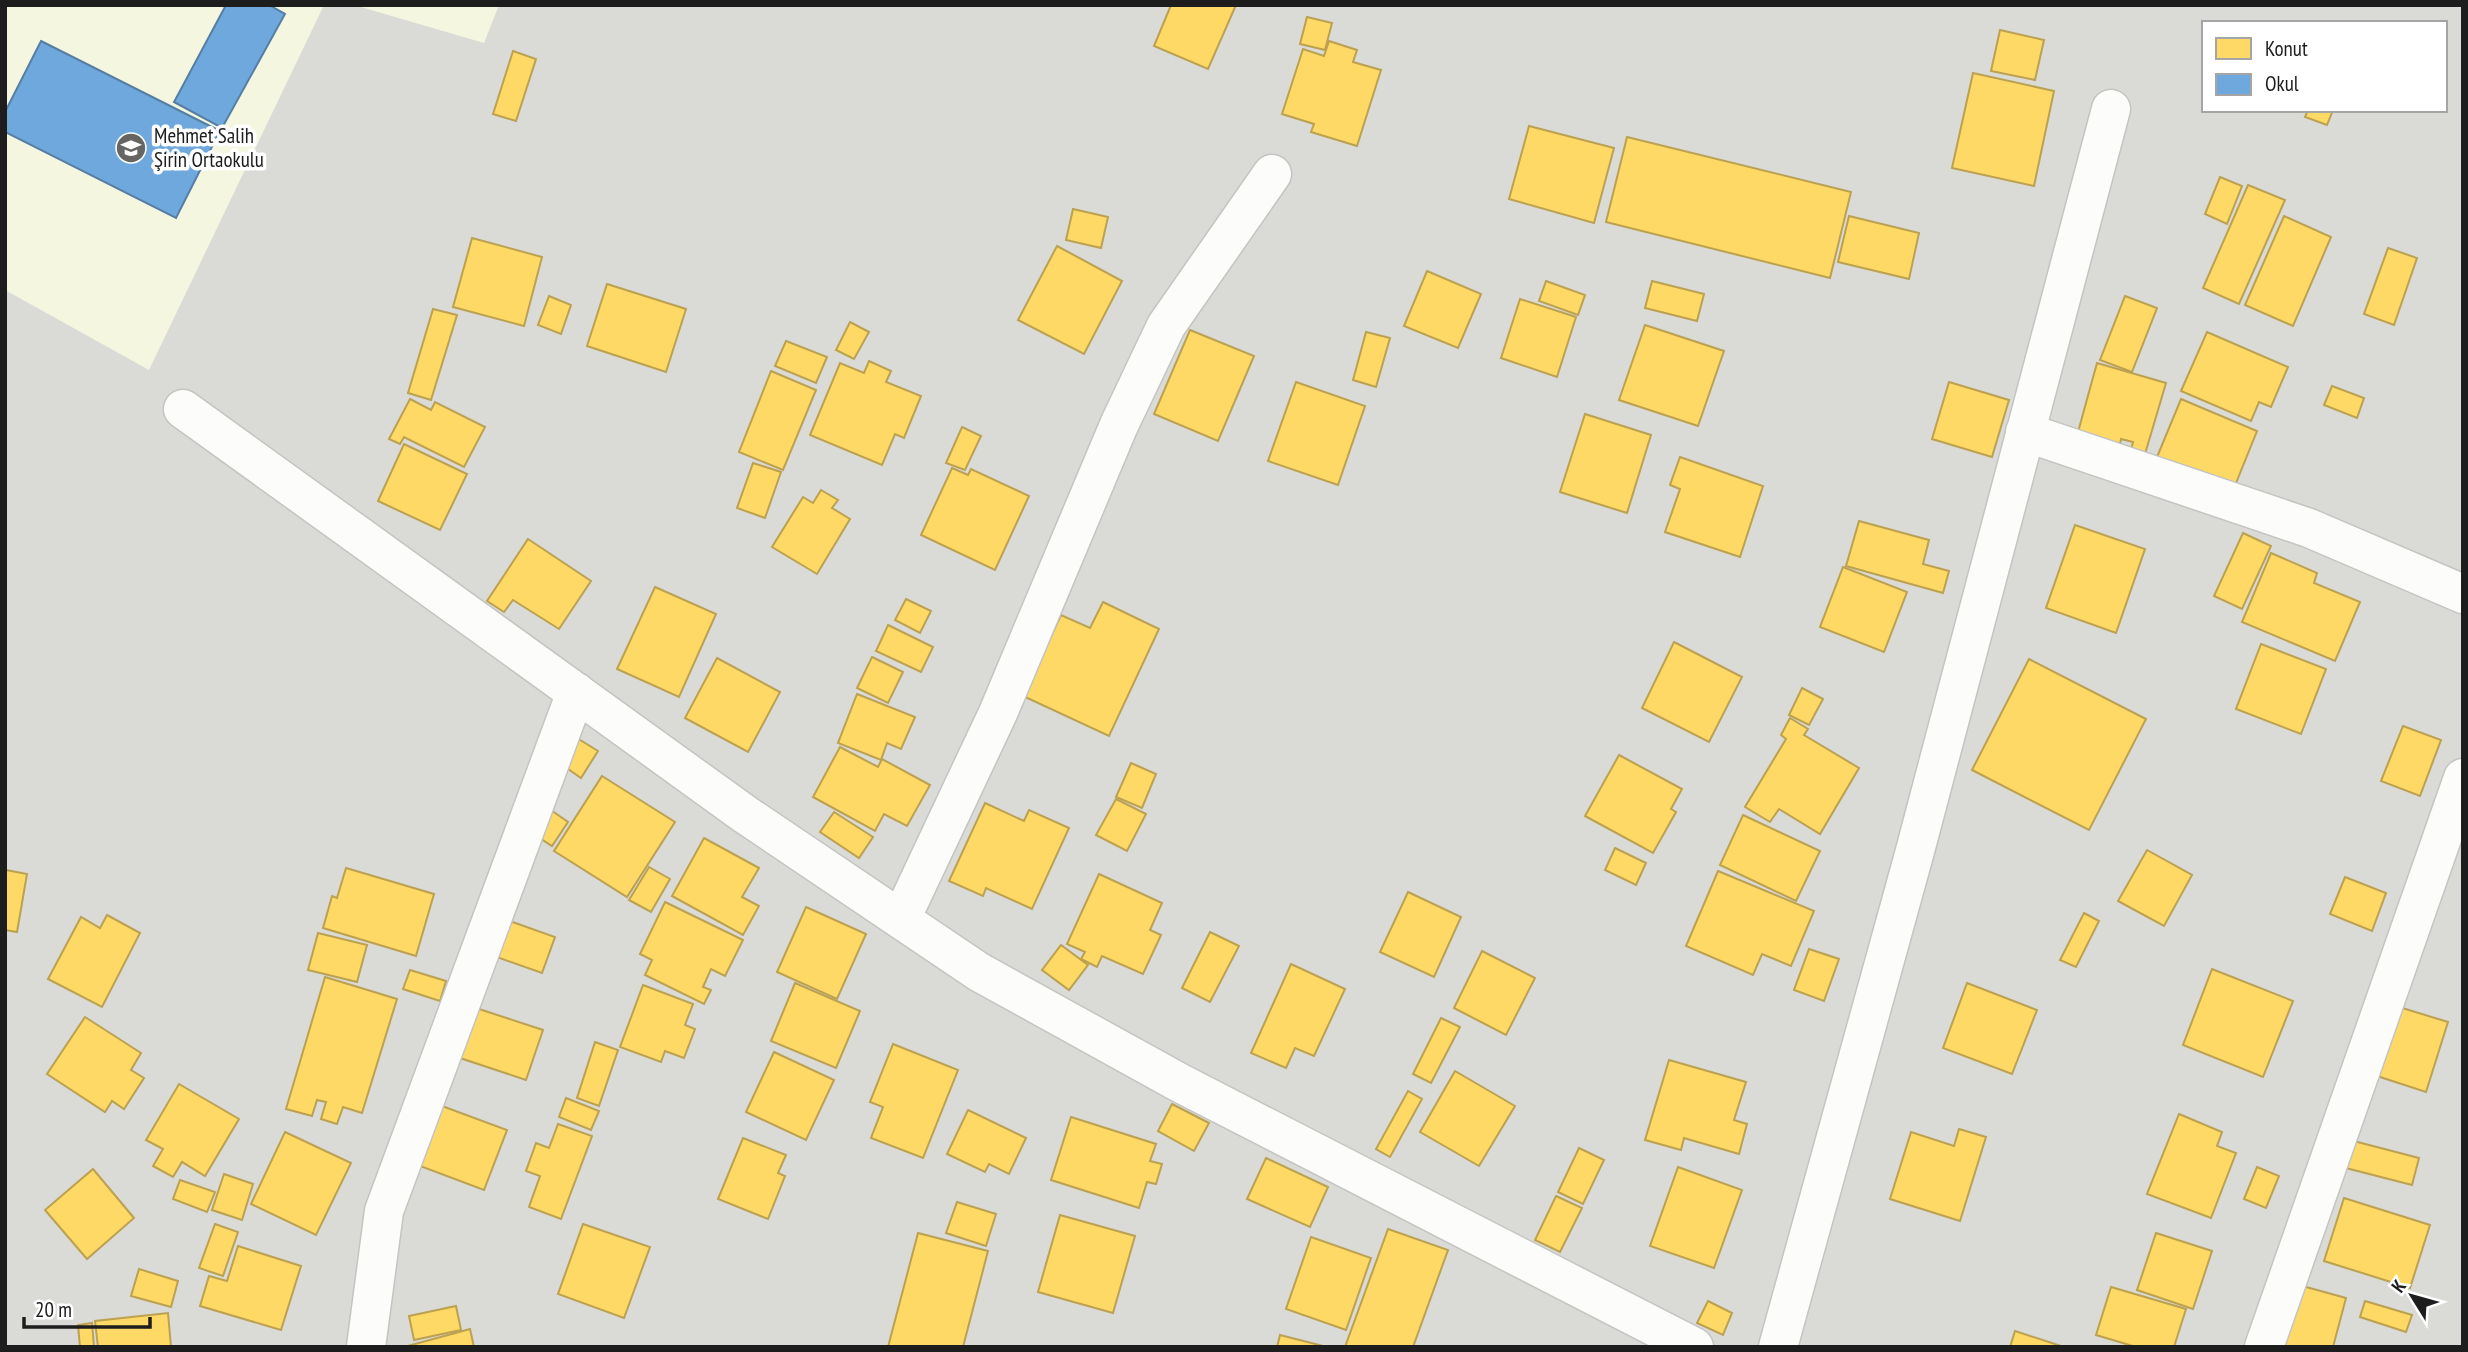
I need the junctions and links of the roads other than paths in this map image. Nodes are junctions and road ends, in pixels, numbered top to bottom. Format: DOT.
graph roads {
  1 [pos="2111,109"];
  2 [pos="1272,174"];
  3 [pos="183,409"];
  4 [pos="2025,432"];
  5 [pos="2463,594"];
  6 [pos="576,692"];
  7 [pos="2463,778"];
  8 [pos="901,919"];
  9 [pos="366,1347"];
  10 [pos="1694,1347"];
  11 [pos="1778,1347"];
  12 [pos="2264,1347"];
  1 -- 4 [label="street"];
  2 -- 8 [label="street"];
  3 -- 6 [label="street"];
  4 -- 5 [label="street"];
  4 -- 11 [label="street"];
  6 -- 8 [label="street"];
  6 -- 9 [label="street"];
  7 -- 12 [label="street"];
  8 -- 10 [label="street"];
}
